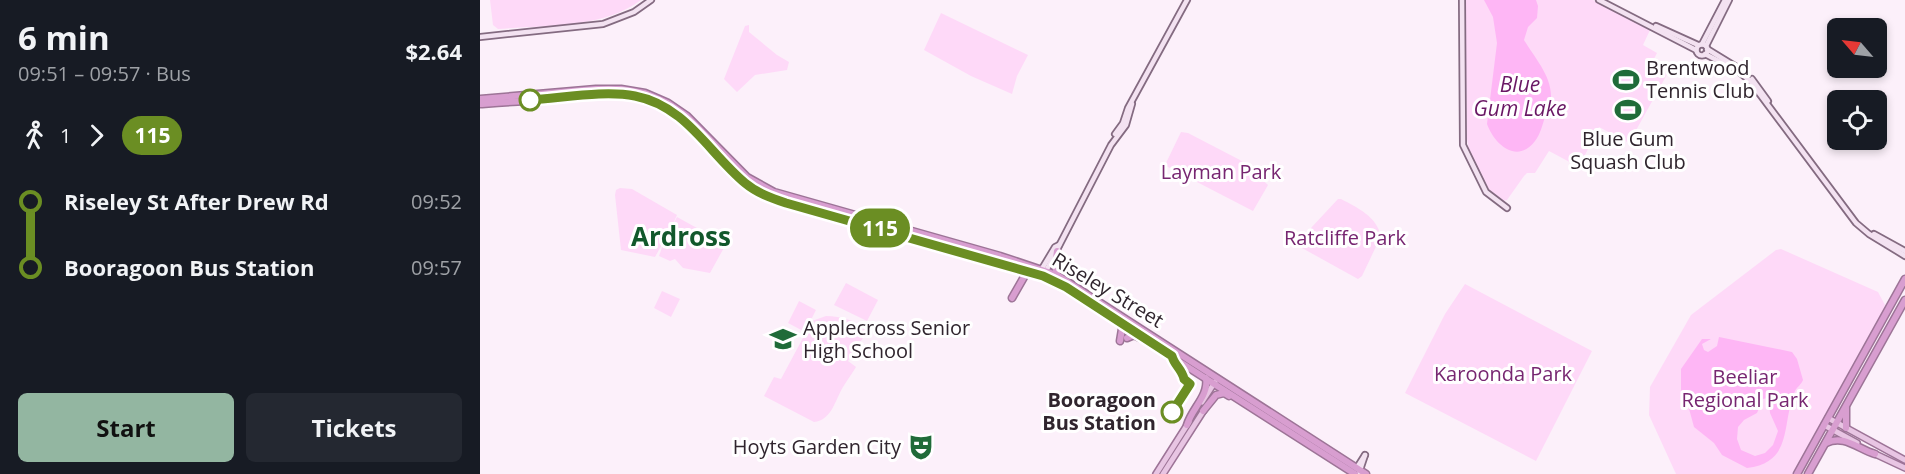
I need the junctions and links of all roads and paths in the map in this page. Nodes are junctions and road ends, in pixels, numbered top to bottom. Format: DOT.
graph roads {
  1 [pos="651,0"];
  2 [pos="1186,0"];
  3 [pos="1462,0"];
  4 [pos="1599,0"];
  5 [pos="1605,0"];
  6 [pos="1727,0"];
  7 [pos="480,37"];
  8 [pos="1702,48"];
  9 [pos="480,99"];
  10 [pos="480,104"];
  11 [pos="686,118"];
  12 [pos="1507,208"];
  13 [pos="1058,248"];
  14 [pos="1905,251"];
  15 [pos="1905,256"];
  16 [pos="1021,268"];
  17 [pos="1042,272"];
  18 [pos="1057,275"];
  19 [pos="1905,279"];
  20 [pos="1012,298"];
  21 [pos="1905,300"];
  22 [pos="1119,321"];
  23 [pos="1149,341"];
  24 [pos="1860,361"];
  25 [pos="1869,365"];
  26 [pos="1206,378"];
  27 [pos="1218,383"];
  28 [pos="1847,405"];
  29 [pos="1250,406"];
  30 [pos="1203,411"];
  31 [pos="1826,422"];
  32 [pos="1187,425"];
  33 [pos="1835,426"];
  34 [pos="1846,428"];
  35 [pos="1825,443"];
  36 [pos="1875,454"];
  37 [pos="1905,460"];
  38 [pos="1905,468"];
  39 [pos="1358,472"];
  40 [pos="1156,474"];
  41 [pos="1163,474"];
  42 [pos="1366,474"];
  43 [pos="1797,474"];
  44 [pos="1808,474"];
  1 -- 7 [label="main road"];
  2 -- 13 [label="main road"];
  3 -- 12 [label="main road"];
  4 -- 8 [label="main road"];
  5 -- 8 [label="main road"];
  6 -- 8 [label="main road"];
  8 -- 14 [label="main road"];
  8 -- 15 [label="main road"];
  9 -- 11 [label="highway, Riseley Street"];
  10 -- 11 [label="highway, Riseley Street"];
  11 -- 16 [label="highway, Riseley Street"];
  11 -- 17 [label="highway, Riseley Street"];
  13 -- 17 [label="main road"];
  13 -- 18 [label="highway"];
  16 -- 17 [label="highway, Riseley Street"];
  16 -- 20 [label="highway"];
  17 -- 18 [label="highway, Riseley Street"];
  17 -- 22 [label="highway, Riseley Street"];
  18 -- 27 [label="highway, Riseley Street"];
  19 -- 24 [label="highway"];
  21 -- 25 [label="highway"];
  22 -- 23 [label="highway, Riseley Street"];
  22 -- 23 [label="highway"];
  23 -- 26 [label="highway, Riseley Street"];
  24 -- 25 [label="highway"];
  24 -- 31 [label="highway"];
  25 -- 28 [label="highway"];
  26 -- 27 [label="highway, Riseley Street"];
  26 -- 32 [label="highway"];
  27 -- 29 [label="highway, Riseley Street"];
  27 -- 30 [label="main road"];
  27 -- 32 [label="main road"];
  27 -- 39 [label="highway, Riseley Street"];
  28 -- 33 [label="highway"];
  28 -- 34 [label="highway"];
  29 -- 30 [label="highway"];
  29 -- 39 [label="highway, Riseley Street"];
  30 -- 41 [label="main road"];
  31 -- 33 [label="main road"];
  31 -- 43 [label="highway"];
  32 -- 40 [label="main road"];
  33 -- 34 [label="main road"];
  33 -- 35 [label="highway"];
  33 -- 36 [label="main road"];
  34 -- 37 [label="main road"];
  35 -- 36 [label="highway"];
  35 -- 44 [label="highway"];
  36 -- 38 [label="main road"];
  39 -- 42 [label="highway, Riseley Street"];
}
